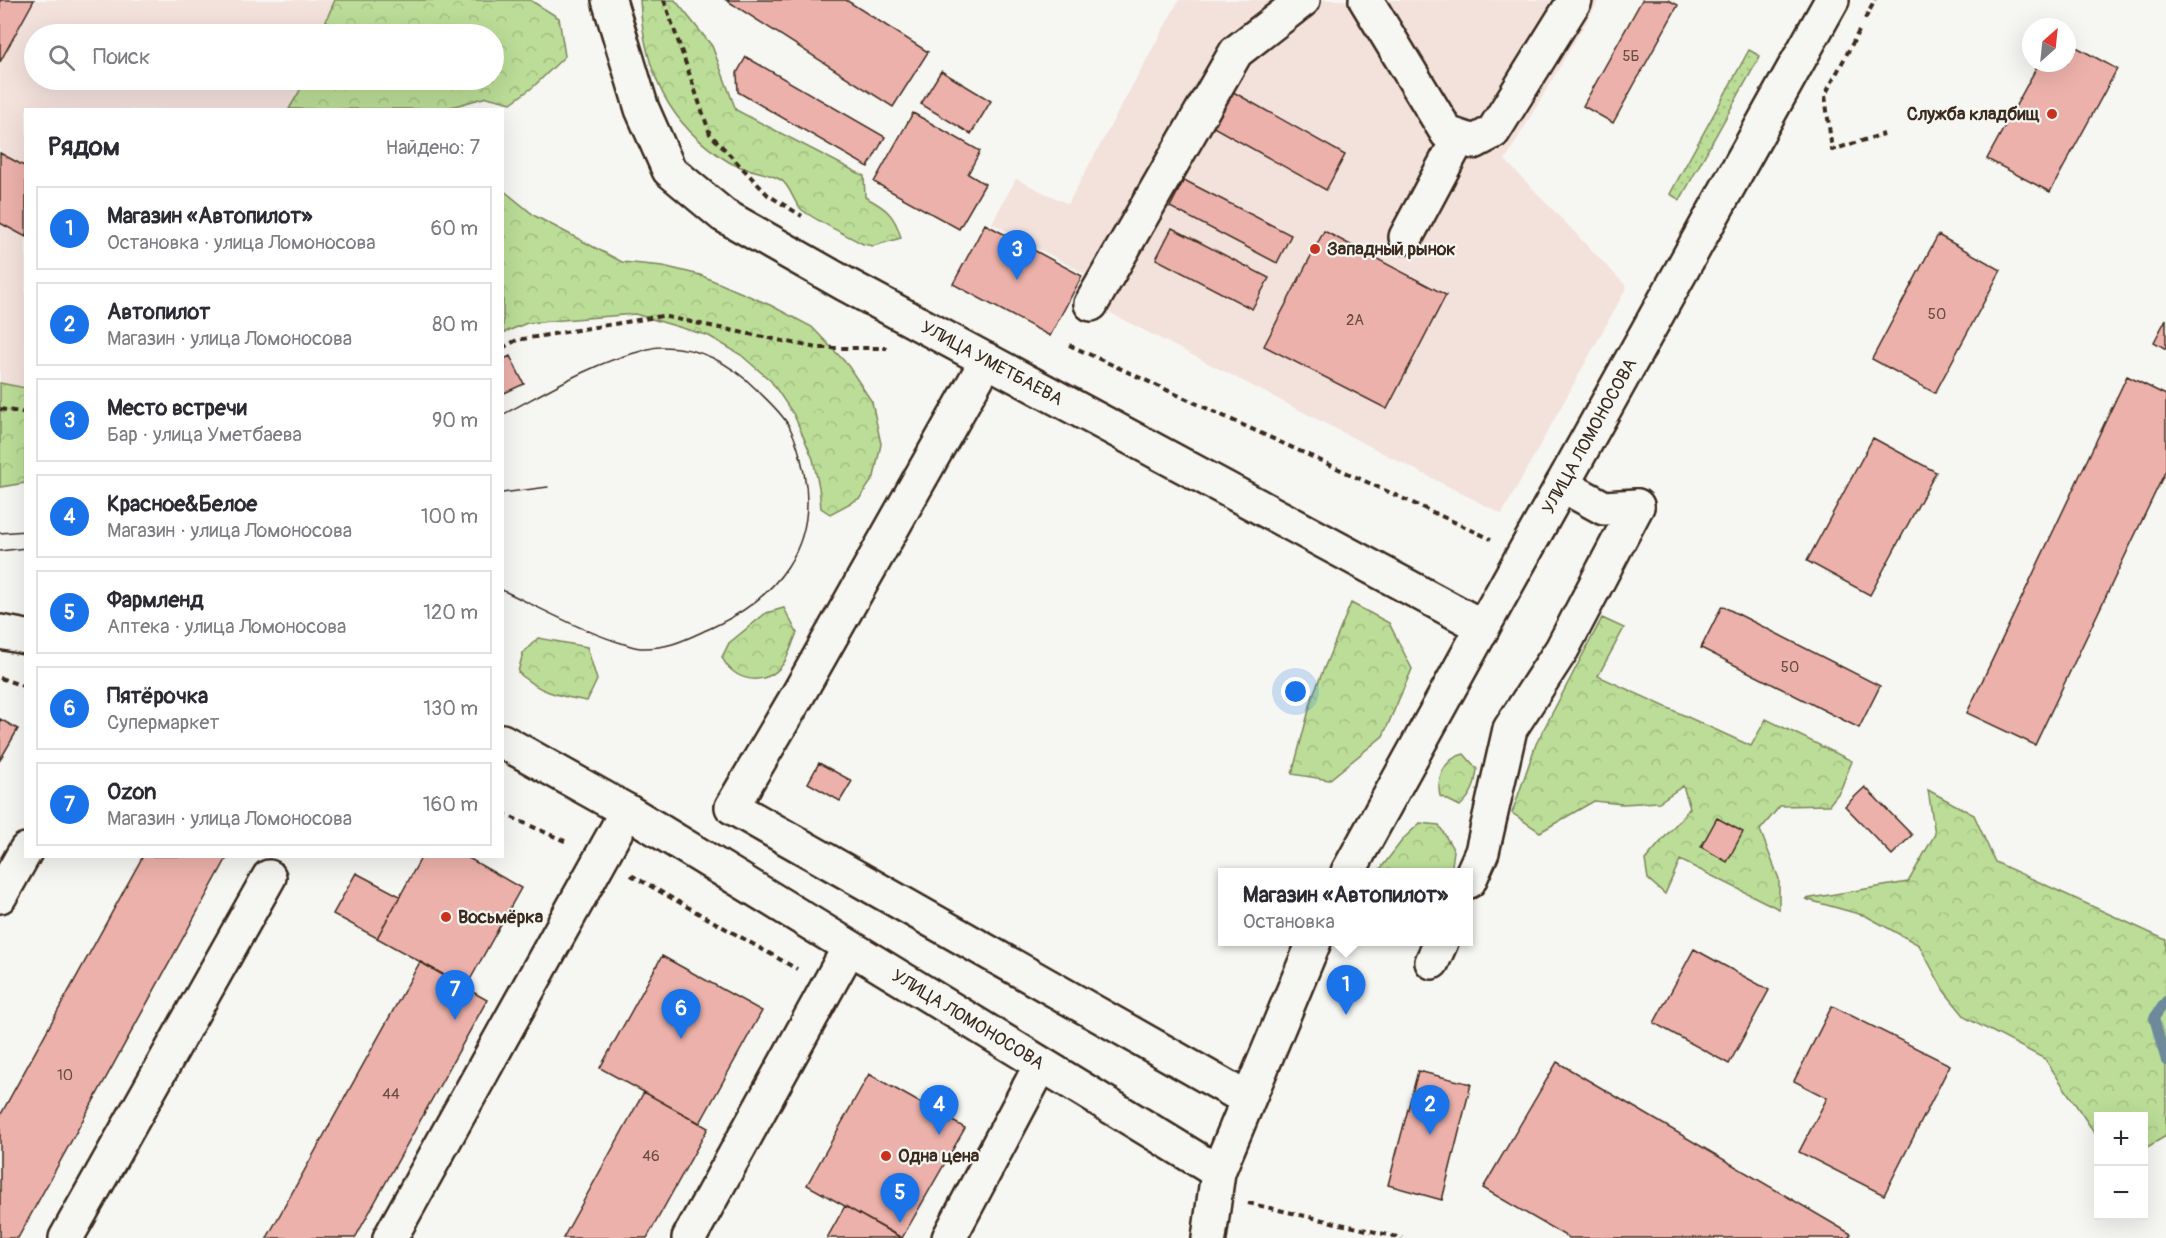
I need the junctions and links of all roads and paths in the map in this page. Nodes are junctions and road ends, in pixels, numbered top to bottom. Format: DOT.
graph roads {
  1 [pos="609,0"];
  2 [pos="663,0"];
  3 [pos="1303,0"];
  4 [pos="1366,0"];
  5 [pos="1575,0"];
  6 [pos="1832,0"];
  7 [pos="1875,0"];
  8 [pos="1884,134"];
  9 [pos="1459,138"];
  10 [pos="808,219"];
  11 [pos="1406,237"];
  12 [pos="1091,304"];
  13 [pos="1069,345"];
  14 [pos="504,347"];
  15 [pos="893,348"];
  16 [pos="987,360"];
  17 [pos="0,409"];
  18 [pos="24,413"];
  19 [pos="1562,485"];
  20 [pos="1523,554"];
  21 [pos="1483,627"];
  22 [pos="0,632"];
  23 [pos="24,638"];
  24 [pos="0,678"];
  25 [pos="24,686"];
  26 [pos="504,742"];
  27 [pos="627,811"];
  28 [pos="24,854"];
  29 [pos="1351,868"];
  30 [pos="1473,872"];
  31 [pos="269,878"];
  32 [pos="0,896"];
  33 [pos="1312,946"];
  34 [pos="849,948"];
  35 [pos="1041,1065"];
  36 [pos="1247,1099"];
  37 [pos="1218,1172"];
  38 [pos="66,1238"];
  39 [pos="390,1238"];
  40 [pos="689,1238"];
  41 [pos="949,1238"];
  42 [pos="1209,1238"];
  1 -- 16 [label="main road, УЛИЦА УМЕТБАЕВА"];
  2 -- 10 [label="path"];
  3 -- 12 [label="main road"];
  4 -- 9 [label="main road"];
  5 -- 9 [label="main road"];
  6 -- 19 [label="main road, УЛИЦА ЛОМОНОСОВА"];
  7 -- 8 [label="path"];
  9 -- 11 [label="main road"];
  13 -- 20 [label="path"];
  14 -- 15 [label="path"];
  16 -- 21 [label="main road, УЛИЦА УМЕТБАЕВА"];
  16 -- 36 [label="main road"];
  17 -- 18 [label="path"];
  19 -- 20 [label="main road, УЛИЦА ЛОМОНОСОВА"];
  19 -- 30 [label="main road"];
  20 -- 21 [label="main road, УЛИЦА ЛОМОНОСОВА"];
  21 -- 29 [label="main road, УЛИЦА ЛОМОНОСОВА"];
  22 -- 23 [label="main road"];
  24 -- 25 [label="path"];
  26 -- 27 [label="main road, УЛИЦА ЛОМОНОСОВА"];
  27 -- 34 [label="main road, УЛИЦА ЛОМОНОСОВА"];
  27 -- 39 [label="main road"];
  28 -- 32 [label="main road"];
  31 -- 38 [label="main road"];
  33 -- 36 [label="main road"];
  34 -- 35 [label="main road, УЛИЦА ЛОМОНОСОВА"];
  34 -- 40 [label="main road"];
  35 -- 37 [label="main road, УЛИЦА ЛОМОНОСОВА"];
  35 -- 41 [label="main road"];
  36 -- 37 [label="main road"];
  37 -- 42 [label="main road"];
}
